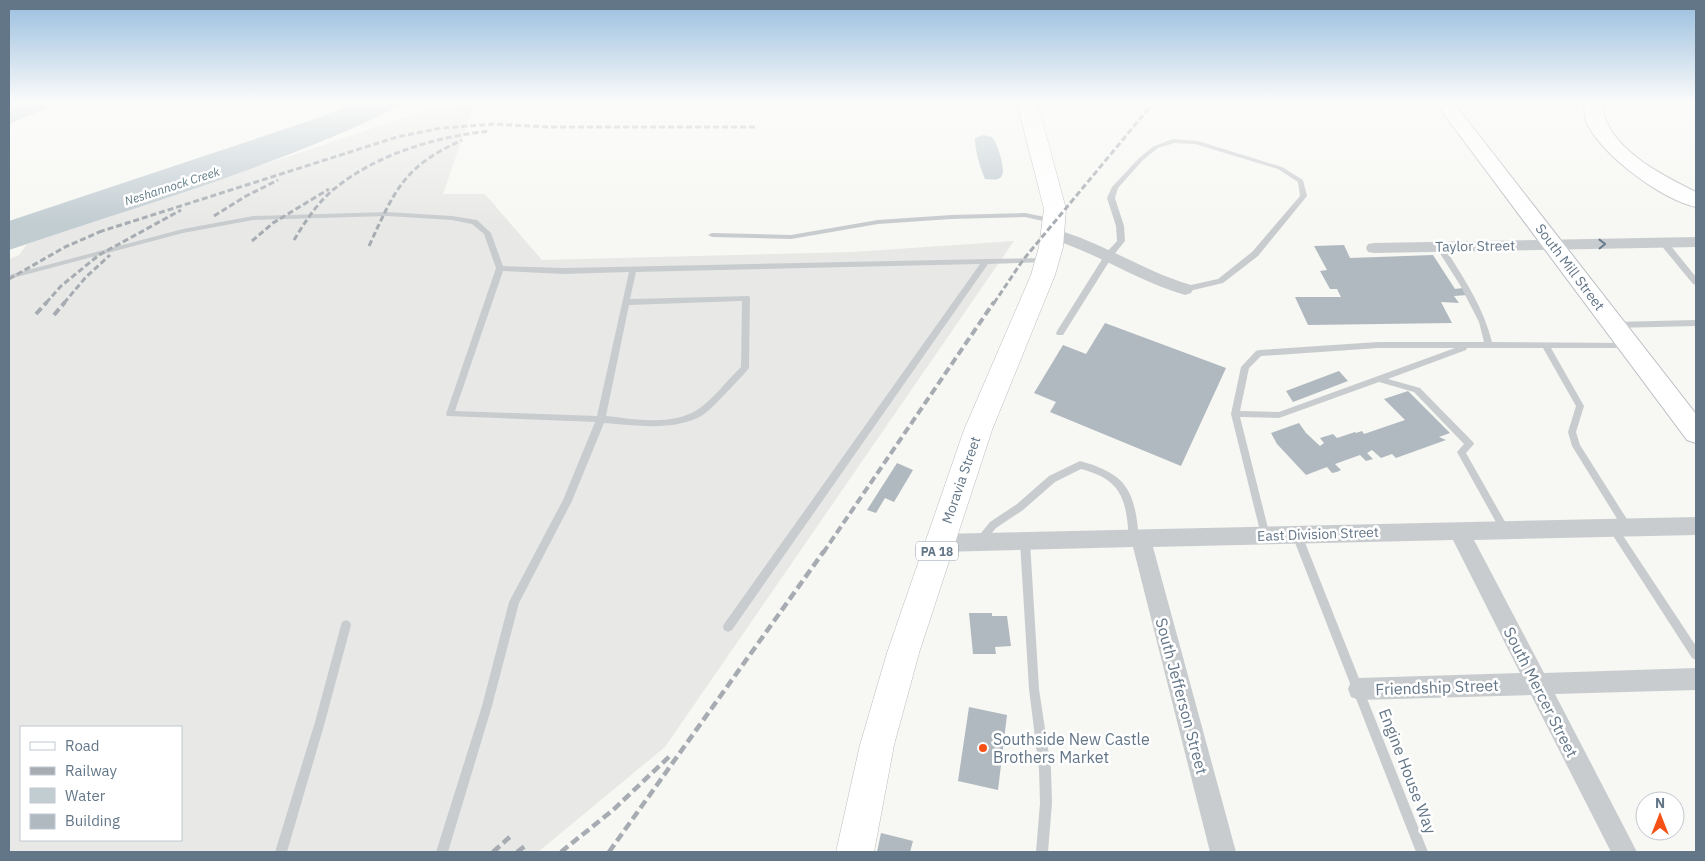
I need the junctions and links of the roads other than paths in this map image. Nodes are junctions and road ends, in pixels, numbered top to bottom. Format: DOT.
graph roads {
  1 [pos="1038,142"];
  2 [pos="1170,142"];
  3 [pos="1197,142"];
  4 [pos="1475,142"];
  5 [pos="1611,142"];
  6 [pos="1696,200"];
  7 [pos="712,235"];
  8 [pos="1052,239"];
  9 [pos="1662,242"];
  10 [pos="1696,242"];
  11 [pos="1554,245"];
  12 [pos="1440,247"];
  13 [pos="1374,248"];
  14 [pos="1109,255"];
  15 [pos="986,261"];
  16 [pos="500,268"];
  17 [pos="633,269"];
  18 [pos="9,277"];
  19 [pos="1696,282"];
  20 [pos="1185,289"];
  21 [pos="627,302"];
  22 [pos="1696,323"];
  23 [pos="1614,325"];
  24 [pos="1060,334"];
  25 [pos="1629,345"];
  26 [pos="1470,346"];
  27 [pos="1489,346"];
  28 [pos="1546,346"];
  29 [pos="1379,379"];
  30 [pos="1235,414"];
  31 [pos="601,419"];
  32 [pos="1693,425"];
  33 [pos="1696,526"];
  34 [pos="1620,527"];
  35 [pos="1505,530"];
  36 [pos="1459,531"];
  37 [pos="1297,535"];
  38 [pos="1266,536"];
  39 [pos="1138,539"];
  40 [pos="1025,542"];
  41 [pos="940,543"];
  42 [pos="979,543"];
  43 [pos="346,625"];
  44 [pos="728,627"];
  45 [pos="1696,656"];
  46 [pos="1696,679"];
  47 [pos="1537,683"];
  48 [pos="1359,689"];
  49 [pos="281,852"];
  50 [pos="442,852"];
  51 [pos="855,852"];
  52 [pos="1042,852"];
  53 [pos="1222,852"];
  54 [pos="1422,852"];
  55 [pos="1624,852"];
  1 -- 8 [label="main road, PA 18"];
  2 -- 14 [label="lane"];
  3 -- 20 [label="lane"];
  4 -- 11 [label="street, South Mill Street"];
  5 -- 6 [label="street"];
  7 -- 8 [label="lane"];
  8 -- 14 [label="street"];
  8 -- 15 [label="lane"];
  8 -- 41 [label="main road, Moravia Street / PA 18"];
  9 -- 10 [label="street, Taylor Street"];
  11 -- 9 [label="street, Taylor Street, one-way"];
  9 -- 19 [label="lane"];
  11 -- 12 [label="street, Taylor Street"];
  11 -- 23 [label="street, South Mill Street"];
  12 -- 13 [label="street, Taylor Street"];
  12 -- 27 [label="lane"];
  14 -- 20 [label="street"];
  14 -- 24 [label="lane"];
  15 -- 17 [label="lane"];
  15 -- 44 [label="lane"];
  16 -- 17 [label="lane"];
  16 -- 18 [label="lane"];
  16 -- 31 [label="lane"];
  17 -- 21 [label="lane"];
  21 -- 31 [label="lane"];
  21 -- 31 [label="lane"];
  22 -- 23 [label="lane"];
  23 -- 25 [label="street, South Mill Street"];
  25 -- 28 [label="lane"];
  25 -- 32 [label="street, South Mill Street"];
  26 -- 27 [label="lane"];
  26 -- 29 [label="lane"];
  26 -- 30 [label="lane"];
  27 -- 28 [label="lane"];
  28 -- 34 [label="lane"];
  29 -- 30 [label="lane"];
  29 -- 35 [label="lane"];
  30 -- 38 [label="lane"];
  31 -- 50 [label="lane"];
  33 -- 34 [label="street, East Division Street"];
  34 -- 35 [label="street, East Division Street"];
  34 -- 45 [label="lane"];
  35 -- 36 [label="street, East Division Street"];
  36 -- 37 [label="street, East Division Street"];
  36 -- 47 [label="street, South Mercer Street"];
  37 -- 38 [label="street, East Division Street"];
  37 -- 48 [label="lane, Engine House Way"];
  38 -- 39 [label="street, East Division Street"];
  39 -- 40 [label="street, East Division Street"];
  39 -- 42 [label="lane"];
  39 -- 53 [label="street, South Jefferson Street"];
  40 -- 42 [label="street, East Division Street"];
  40 -- 52 [label="lane"];
  41 -- 42 [label="street, East Division Street"];
  41 -- 51 [label="main road, Moravia Street / PA 18"];
  43 -- 49 [label="lane"];
  46 -- 47 [label="street, Friendship Street"];
  47 -- 48 [label="street, Friendship Street"];
  47 -- 55 [label="street, South Mercer Street"];
  48 -- 54 [label="lane, Engine House Way"];
}
